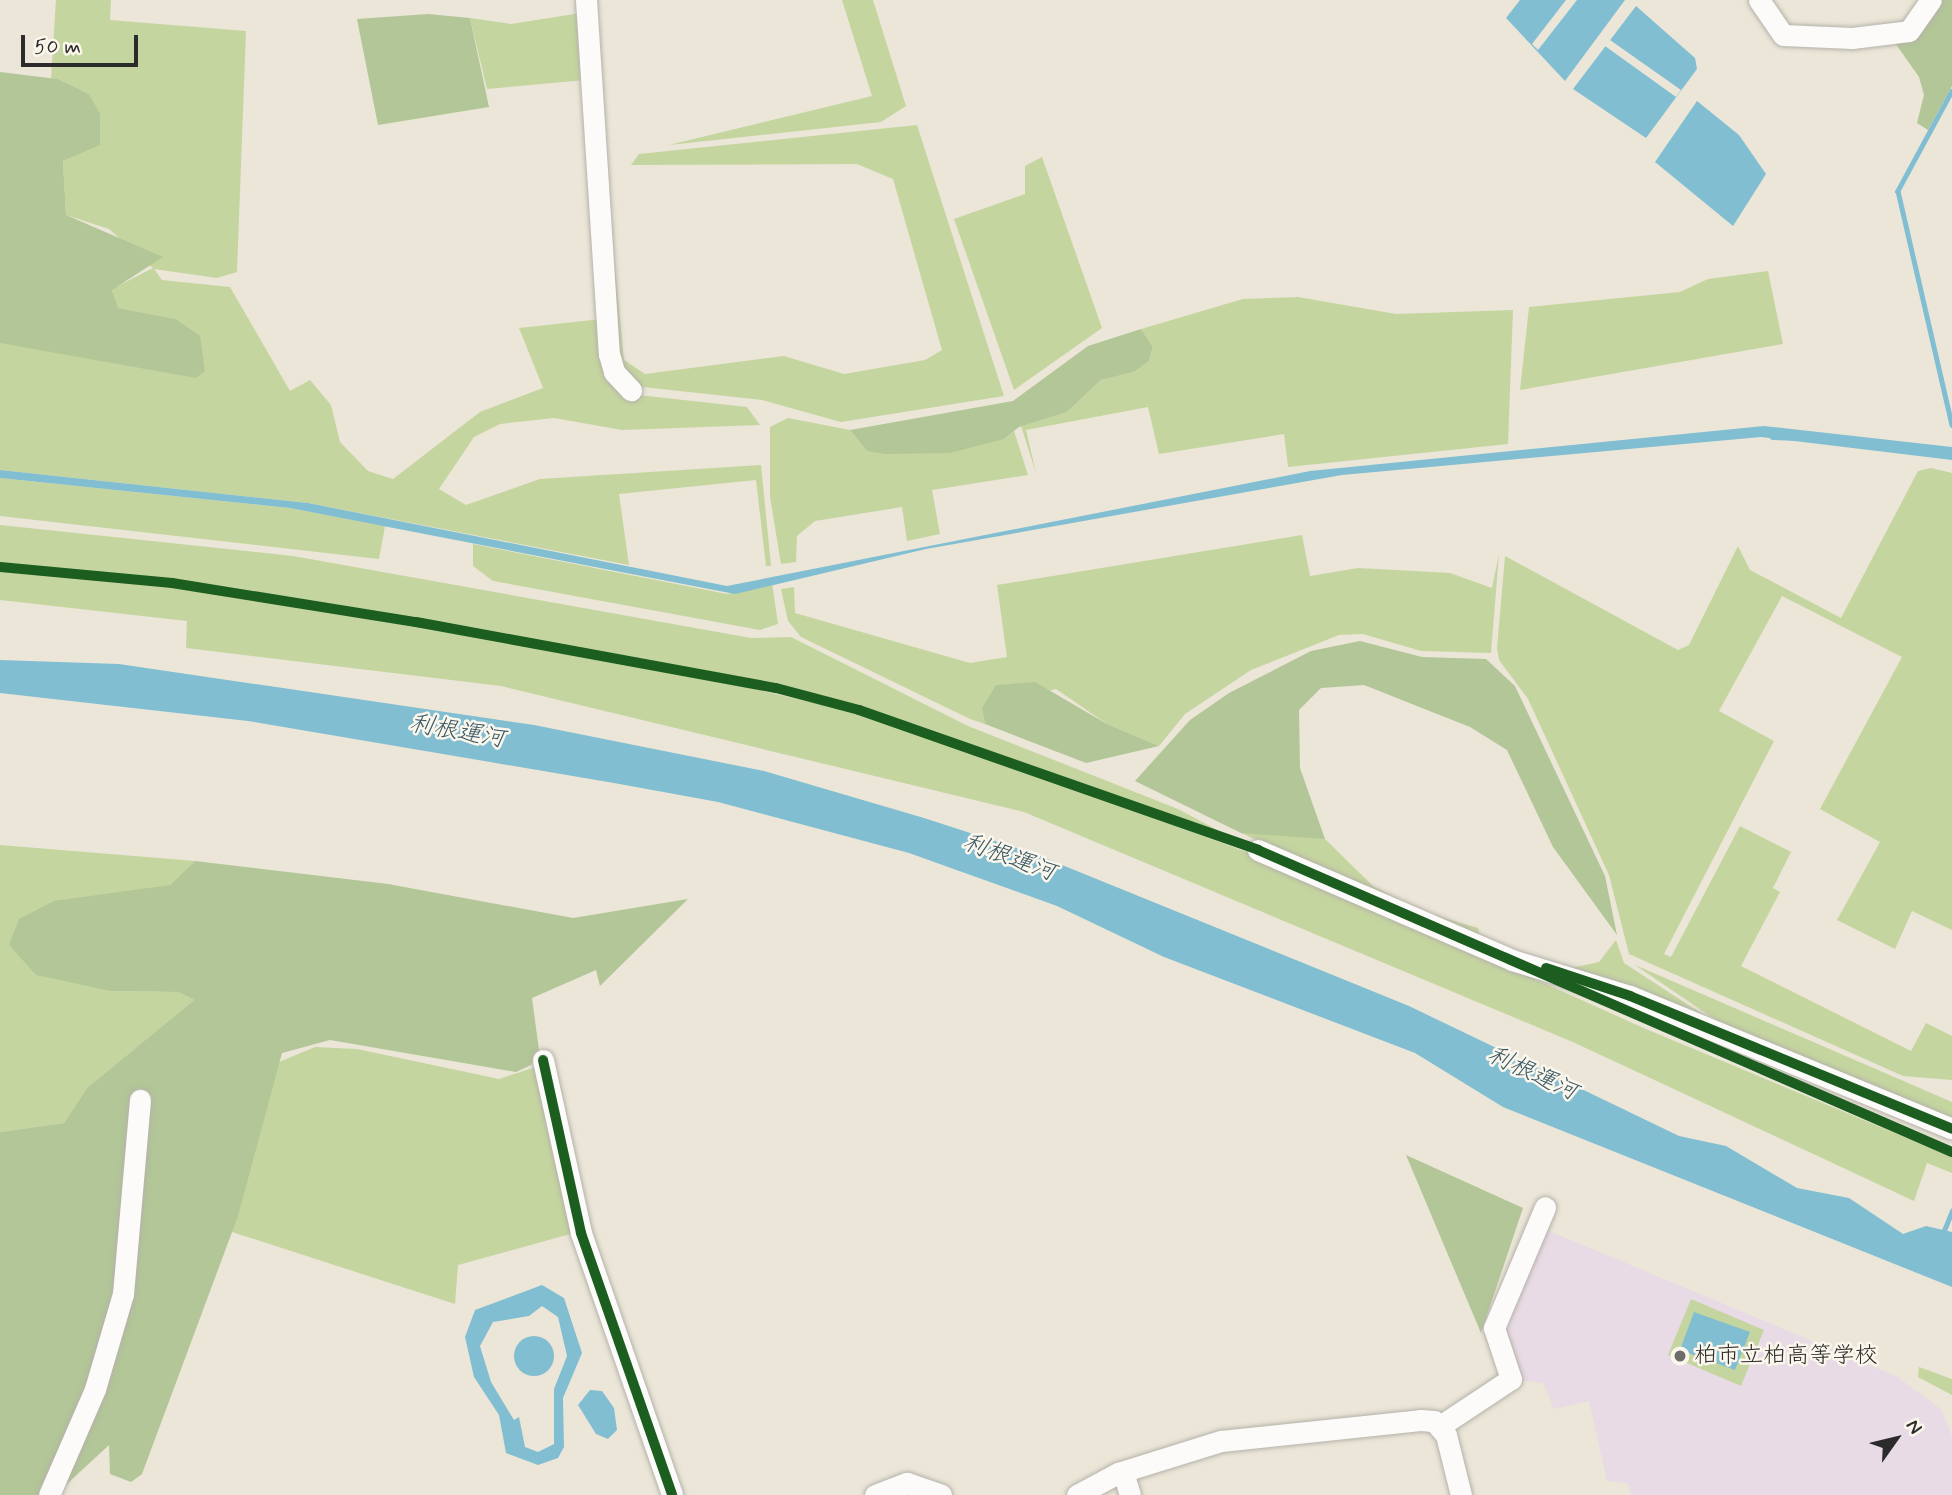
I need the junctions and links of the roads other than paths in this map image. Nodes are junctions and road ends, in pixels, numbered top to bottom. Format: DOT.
graph roads {
  1 [pos="586,0"];
  2 [pos="1759,0"];
  3 [pos="1931,0"];
  4 [pos="631,390"];
  5 [pos="1258,850"];
  6 [pos="543,1060"];
  7 [pos="140,1100"];
  8 [pos="1952,1129"];
  9 [pos="1545,1207"];
  10 [pos="1440,1426"];
  11 [pos="1123,1472"];
  12 [pos="49,1495"];
  13 [pos="672,1495"];
  14 [pos="875,1495"];
  15 [pos="941,1495"];
  16 [pos="1077,1495"];
  17 [pos="1130,1495"];
  18 [pos="1461,1495"];
  1 -- 4 [label="street"];
  2 -- 3 [label="street"];
  5 -- 8 [label="street"];
  6 -- 13 [label="street"];
  7 -- 12 [label="street"];
  9 -- 10 [label="street"];
  10 -- 11 [label="street"];
  10 -- 18 [label="street"];
  11 -- 16 [label="street"];
  11 -- 17 [label="street"];
  14 -- 15 [label="street"];
}
